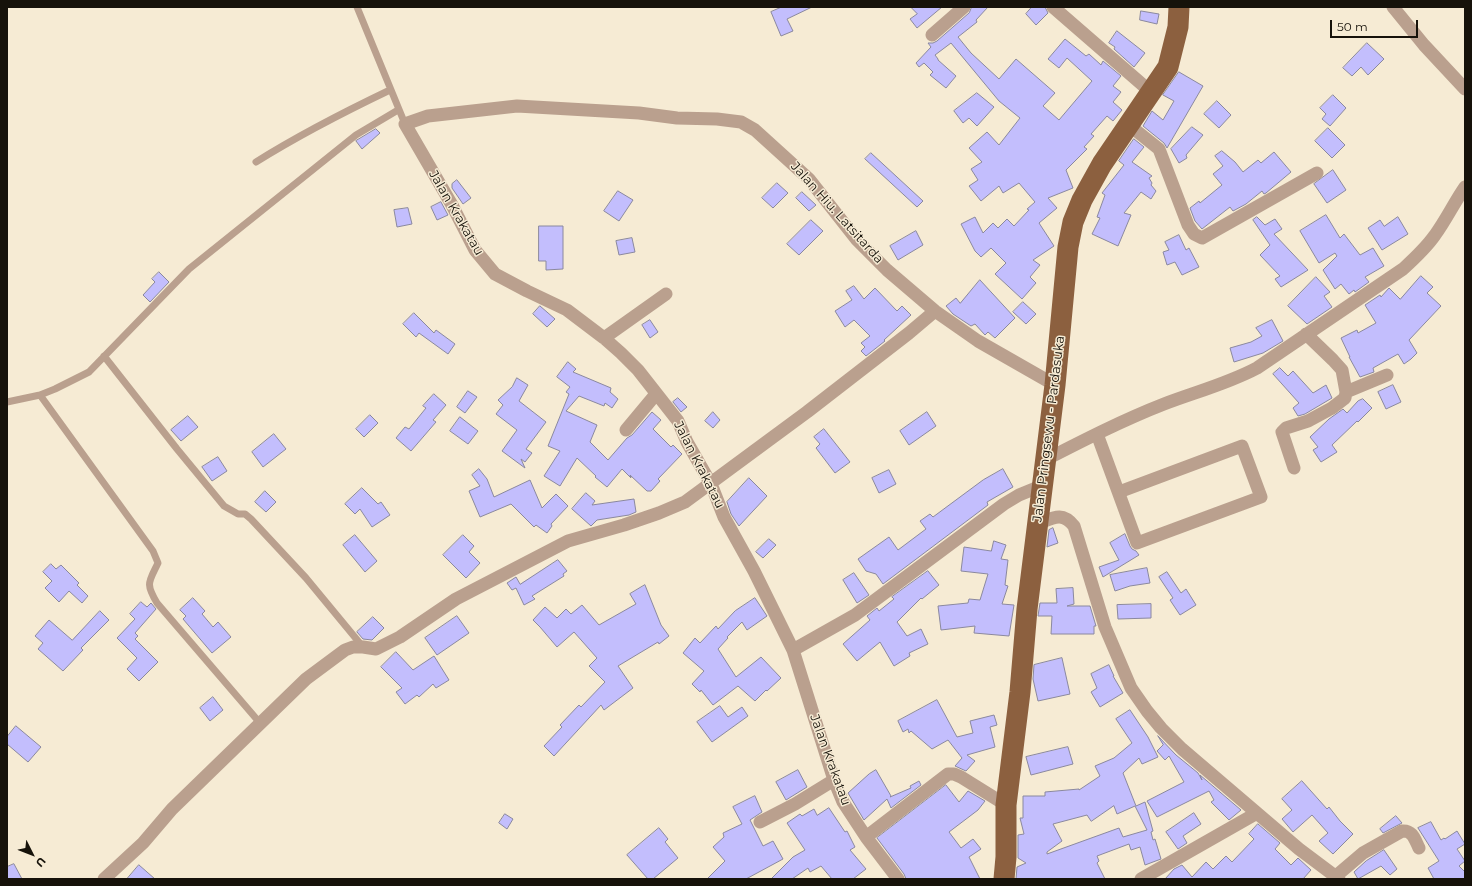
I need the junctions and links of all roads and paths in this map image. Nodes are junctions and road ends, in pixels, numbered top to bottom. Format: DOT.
graph roads {
  1 [pos="357,7"];
  2 [pos="964,7"];
  3 [pos="1053,7"];
  4 [pos="1179,7"];
  5 [pos="1393,7"];
  6 [pos="932,35"];
  7 [pos="1465,89"];
  8 [pos="390,90"];
  9 [pos="1152,93"];
  10 [pos="398,110"];
  11 [pos="405,124"];
  12 [pos="1129,124"];
  13 [pos="256,162"];
  14 [pos="1317,173"];
  15 [pos="1465,187"];
  16 [pos="666,294"];
  17 [pos="936,311"];
  18 [pos="1306,334"];
  19 [pos="604,338"];
  20 [pos="104,356"];
  21 [pos="1387,375"];
  22 [pos="1055,385"];
  23 [pos="1346,392"];
  24 [pos="656,394"];
  25 [pos="40,395"];
  26 [pos="7,402"];
  27 [pos="626,430"];
  28 [pos="1097,434"];
  29 [pos="1045,460"];
  30 [pos="1294,468"];
  31 [pos="711,484"];
  32 [pos="1042,486"];
  33 [pos="1119,492"];
  34 [pos="1037,524"];
  35 [pos="363,647"];
  36 [pos="793,650"];
  37 [pos="260,723"];
  38 [pos="834,780"];
  39 [pos="1006,805"];
  40 [pos="1257,813"];
  41 [pos="760,822"];
  42 [pos="866,837"];
  43 [pos="1419,848"];
  44 [pos="1337,878"];
  45 [pos="104,879"];
  46 [pos="898,879"];
  47 [pos="1004,879"];
  48 [pos="1142,879"];
  1 -- 8 [label="lane"];
  2 -- 6 [label="street"];
  3 -- 9 [label="street"];
  4 -- 9 [label="main road, Jalan Pringsewu - Pardasuka"];
  5 -- 7 [label="street"];
  8 -- 10 [label="lane"];
  8 -- 13 [label="lane"];
  9 -- 12 [label="main road, Jalan Pringsewu - Pardasuka"];
  10 -- 11 [label="lane"];
  10 -- 20 [label="lane"];
  11 -- 17 [label="street, Jalan Hiu. Latsitarda"];
  11 -- 19 [label="street, Jalan Krakatau"];
  12 -- 14 [label="street"];
  12 -- 22 [label="main road, Jalan Pringsewu - Pardasuka"];
  15 -- 18 [label="street"];
  16 -- 19 [label="street"];
  17 -- 22 [label="street, Jalan Hiu. Latsitarda"];
  17 -- 31 [label="street"];
  18 -- 23 [label="street"];
  18 -- 28 [label="street"];
  19 -- 24 [label="street, Jalan Krakatau"];
  20 -- 25 [label="lane"];
  20 -- 35 [label="lane"];
  21 -- 23 [label="street"];
  22 -- 29 [label="main road, Jalan Pringsewu - Pardasuka"];
  23 -- 30 [label="street"];
  24 -- 27 [label="street"];
  24 -- 31 [label="street, Jalan Krakatau"];
  25 -- 26 [label="lane"];
  25 -- 37 [label="lane"];
  28 -- 29 [label="street"];
  28 -- 33 [label="street"];
  29 -- 32 [label="main road, Jalan Pringsewu - Pardasuka"];
  31 -- 35 [label="street"];
  31 -- 36 [label="street, Jalan Krakatau"];
  32 -- 34 [label="main road, Jalan Pringsewu - Pardasuka"];
  32 -- 36 [label="street"];
  33 -- 33 [label="street"];
  34 -- 39 [label="main road, Jalan Pringsewu - Pardasuka"];
  34 -- 40 [label="street"];
  35 -- 37 [label="street"];
  36 -- 38 [label="street, Jalan Krakatau"];
  37 -- 45 [label="street"];
  38 -- 41 [label="street"];
  38 -- 42 [label="street, Jalan Krakatau"];
  39 -- 42 [label="street"];
  39 -- 47 [label="main road, Jalan Pringsewu - Pardasuka"];
  40 -- 44 [label="street"];
  40 -- 48 [label="street"];
  42 -- 46 [label="street, Jalan Krakatau"];
  43 -- 44 [label="street"];
}
